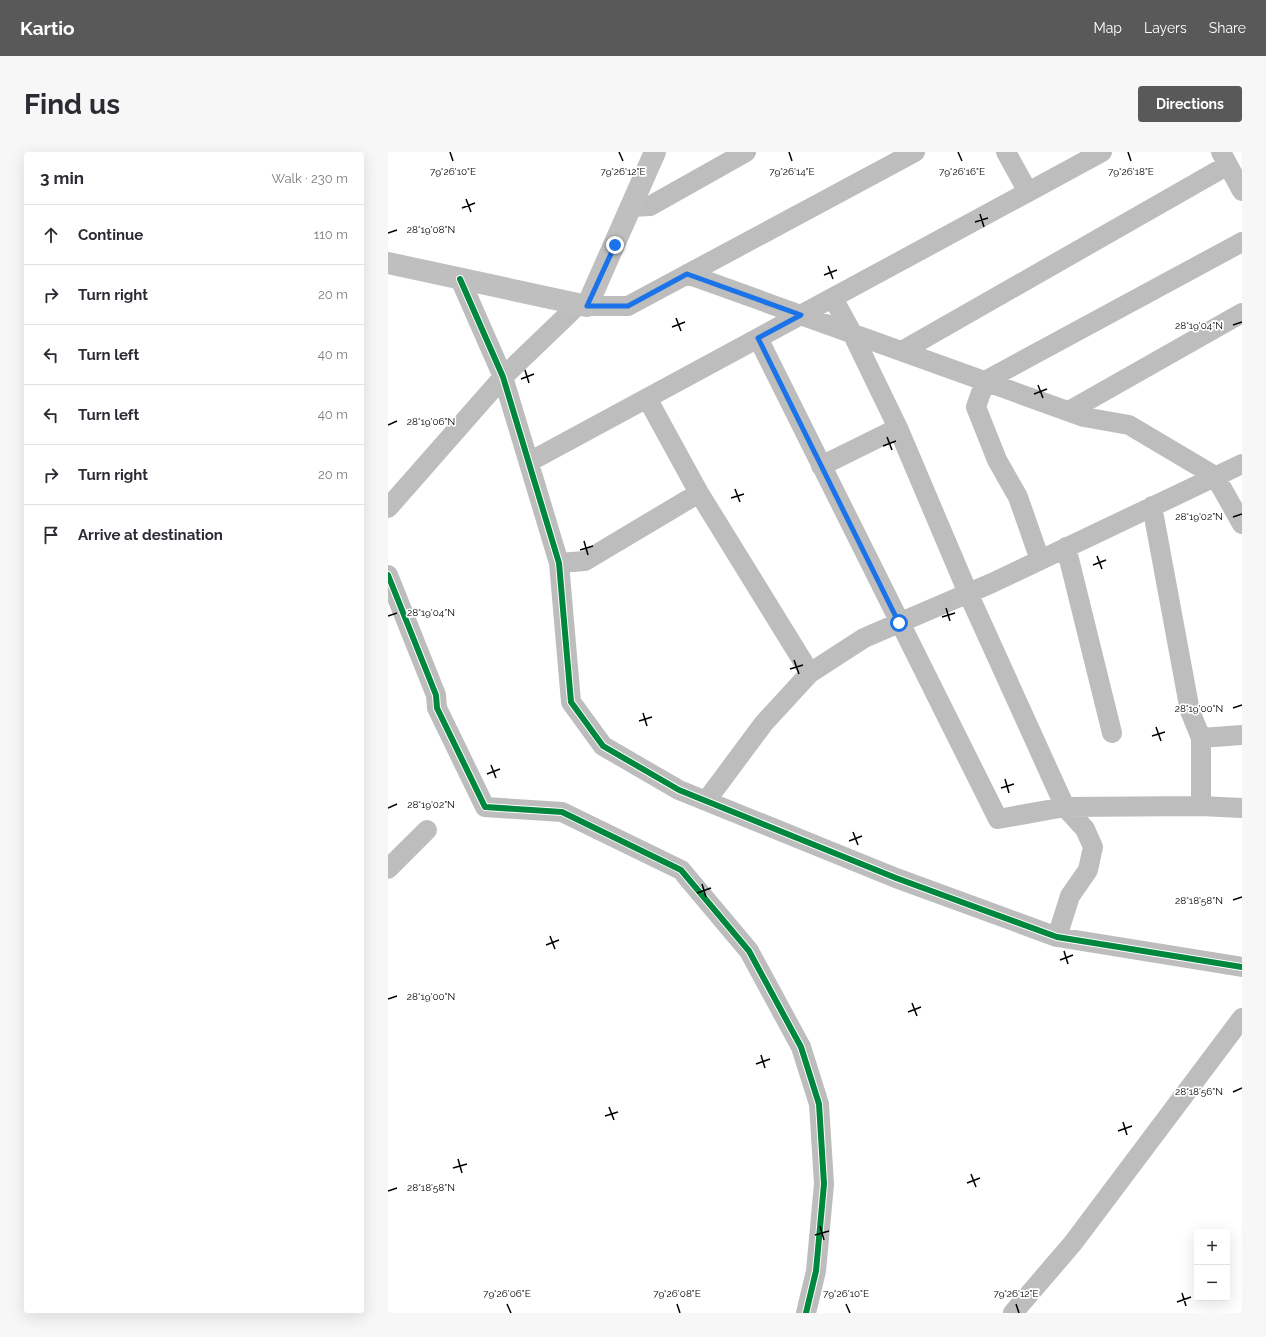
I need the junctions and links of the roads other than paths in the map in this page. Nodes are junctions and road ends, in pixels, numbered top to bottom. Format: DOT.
graph roads {
  1 [pos="656,152"];
  2 [pos="746,152"];
  3 [pos="915,152"];
  4 [pos="1006,152"];
  5 [pos="1102,152"];
  6 [pos="1224,158"];
  7 [pos="1242,191"];
  8 [pos="1028,192"];
  9 [pos="632,206"];
  10 [pos="1242,242"];
  11 [pos="388,263"];
  12 [pos="687,274"];
  13 [pos="460,279"];
  14 [pos="833,298"];
  15 [pos="583,305"];
  16 [pos="1242,313"];
  17 [pos="801,315"];
  18 [pos="852,333"];
  19 [pos="758,338"];
  20 [pos="902,351"];
  21 [pos="503,377"];
  22 [pos="985,381"];
  23 [pos="646,398"];
  24 [pos="1069,411"];
  25 [pos="898,428"];
  26 [pos="529,462"];
  27 [pos="1242,464"];
  28 [pos="821,466"];
  29 [pos="1215,476"];
  30 [pos="699,493"];
  31 [pos="1152,506"];
  32 [pos="388,508"];
  33 [pos="1242,524"];
  34 [pos="1066,547"];
  35 [pos="1040,560"];
  36 [pos="560,563"];
  37 [pos="388,575"];
  38 [pos="968,593"];
  39 [pos="899,623"];
  40 [pos="810,674"];
  41 [pos="1112,733"];
  42 [pos="1242,735"];
  43 [pos="1201,738"];
  44 [pos="706,801"];
  45 [pos="1201,806"];
  46 [pos="1065,808"];
  47 [pos="1242,808"];
  48 [pos="427,830"];
  49 [pos="388,868"];
  50 [pos="1057,937"];
  51 [pos="1242,966"];
  52 [pos="1242,1018"];
  53 [pos="806,1313"];
  54 [pos="1013,1313"];
  1 -- 9 [label="street"];
  2 -- 9 [label="street"];
  3 -- 12 [label="street"];
  4 -- 8 [label="street"];
  5 -- 8 [label="street"];
  6 -- 7 [label="street"];
  6 -- 20 [label="street"];
  8 -- 14 [label="street"];
  9 -- 15 [label="street"];
  10 -- 22 [label="street"];
  11 -- 13 [label="street"];
  12 -- 15 [label="street"];
  12 -- 17 [label="street"];
  13 -- 15 [label="street"];
  13 -- 21 [label="street"];
  14 -- 17 [label="street"];
  14 -- 18 [label="street"];
  15 -- 21 [label="street"];
  16 -- 24 [label="street"];
  17 -- 18 [label="street"];
  17 -- 19 [label="street"];
  18 -- 20 [label="street"];
  18 -- 25 [label="street"];
  19 -- 23 [label="street"];
  19 -- 28 [label="street"];
  20 -- 22 [label="street"];
  21 -- 26 [label="street"];
  21 -- 32 [label="street"];
  22 -- 24 [label="street"];
  22 -- 35 [label="street"];
  23 -- 26 [label="street"];
  23 -- 30 [label="street"];
  24 -- 29 [label="street"];
  25 -- 28 [label="street"];
  25 -- 38 [label="street"];
  26 -- 36 [label="street"];
  27 -- 29 [label="street"];
  28 -- 39 [label="street"];
  29 -- 31 [label="street"];
  29 -- 33 [label="street"];
  30 -- 36 [label="street"];
  30 -- 40 [label="street"];
  31 -- 34 [label="street"];
  31 -- 43 [label="street"];
  34 -- 35 [label="street"];
  34 -- 41 [label="street"];
  35 -- 38 [label="street"];
  36 -- 44 [label="street"];
  37 -- 53 [label="street"];
  38 -- 39 [label="street"];
  38 -- 46 [label="street"];
  39 -- 40 [label="street"];
  39 -- 46 [label="street"];
  40 -- 44 [label="street"];
  42 -- 43 [label="street"];
  43 -- 45 [label="street"];
  44 -- 50 [label="street"];
  45 -- 46 [label="street"];
  45 -- 47 [label="street"];
  46 -- 50 [label="street"];
  48 -- 49 [label="street"];
  50 -- 51 [label="street"];
  52 -- 54 [label="street"];
}
